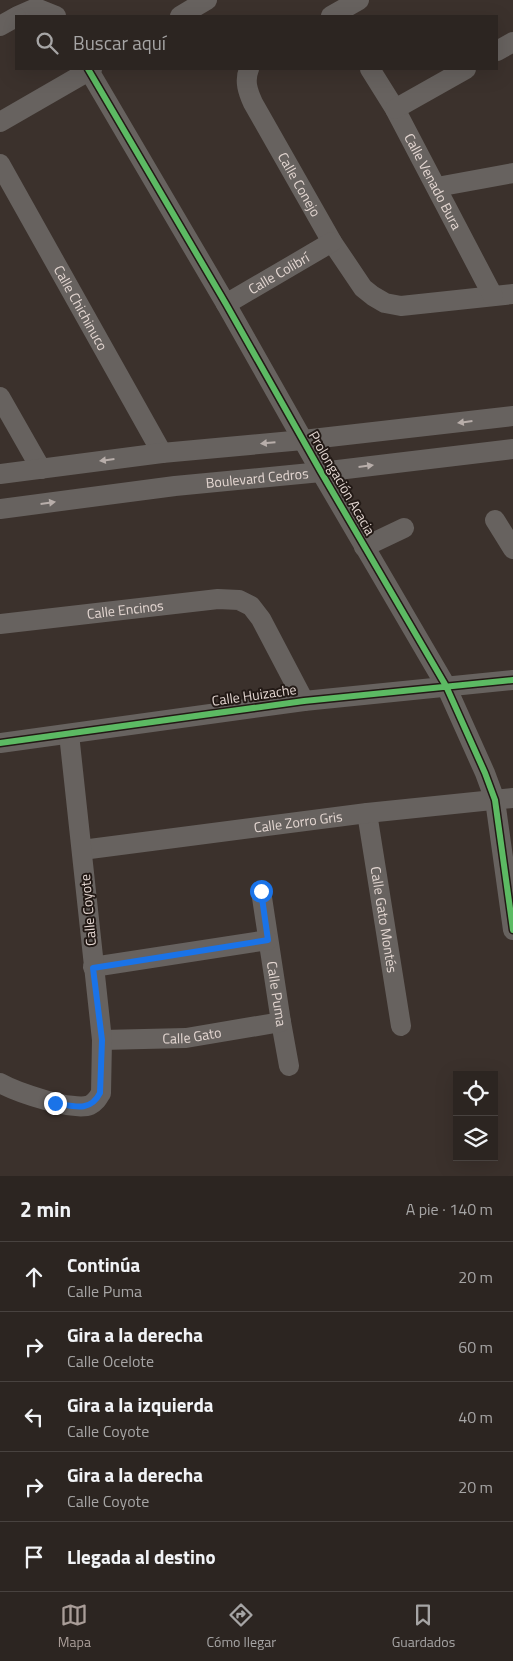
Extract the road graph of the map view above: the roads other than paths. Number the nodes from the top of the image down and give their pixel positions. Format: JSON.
{"nodes":[{"id":1,"x":208,"y":0,"type":"edge"},
{"id":2,"x":359,"y":0,"type":"edge"},
{"id":3,"x":21,"y":15,"type":"edge"},
{"id":4,"x":54,"y":15,"type":"edge"},
{"id":5,"x":182,"y":15,"type":"edge"},
{"id":6,"x":335,"y":15,"type":"edge"},
{"id":7,"x":15,"y":18,"type":"edge"},
{"id":8,"x":0,"y":26,"type":"edge"},
{"id":9,"x":513,"y":42,"type":"edge"},
{"id":10,"x":498,"y":50,"type":"edge"},
{"id":11,"x":88,"y":70,"type":"edge"},
{"id":12,"x":91,"y":70,"type":"edge"},
{"id":13,"x":248,"y":70,"type":"edge"},
{"id":14,"x":371,"y":70,"type":"edge"},
{"id":15,"x":464,"y":70,"type":"edge"},
{"id":16,"x":395,"y":109,"type":"junction"},
{"id":17,"x":0,"y":122,"type":"edge"},
{"id":18,"x":0,"y":164,"type":"edge"},
{"id":19,"x":513,"y":173,"type":"edge"},
{"id":20,"x":437,"y":187,"type":"junction"},
{"id":21,"x":332,"y":242,"type":"junction"},
{"id":22,"x":513,"y":294,"type":"edge"},
{"id":23,"x":493,"y":296,"type":"junction"},
{"id":24,"x":226,"y":304,"type":"junction"},
{"id":25,"x":0,"y":396,"type":"edge"},
{"id":26,"x":513,"y":416,"type":"edge"},
{"id":27,"x":303,"y":440,"type":"junction"},
{"id":28,"x":513,"y":449,"type":"edge"},
{"id":29,"x":162,"y":453,"type":"junction"},
{"id":30,"x":41,"y":469,"type":"junction"},
{"id":31,"x":321,"y":472,"type":"junction"},
{"id":32,"x":0,"y":474,"type":"edge"},
{"id":33,"x":0,"y":509,"type":"edge"},
{"id":34,"x":495,"y":520,"type":"dead end"},
{"id":35,"x":404,"y":528,"type":"dead end"},
{"id":36,"x":364,"y":547,"type":"junction"},
{"id":37,"x":513,"y":549,"type":"edge"},
{"id":38,"x":0,"y":624,"type":"edge"},
{"id":39,"x":513,"y":680,"type":"edge"},
{"id":40,"x":446,"y":686,"type":"junction"},
{"id":41,"x":304,"y":701,"type":"junction"},
{"id":42,"x":69,"y":734,"type":"junction"},
{"id":43,"x":0,"y":743,"type":"edge"},
{"id":44,"x":504,"y":799,"type":"edge"},
{"id":45,"x":367,"y":813,"type":"junction"},
{"id":46,"x":82,"y":850,"type":"junction"},
{"id":47,"x":261,"y":891,"type":"dead end"},
{"id":48,"x":513,"y":930,"type":"edge"},
{"id":49,"x":268,"y":940,"type":"junction"},
{"id":50,"x":93,"y":968,"type":"junction"},
{"id":51,"x":280,"y":1022,"type":"junction"},
{"id":52,"x":401,"y":1026,"type":"dead end"},
{"id":53,"x":102,"y":1040,"type":"junction"},
{"id":54,"x":289,"y":1066,"type":"dead end"},
{"id":55,"x":0,"y":1083,"type":"edge"}],
"edges":[{"from":1,"to":5,"type":"street"},
{"from":2,"to":6,"type":"street"},
{"from":3,"to":4,"type":"street"},
{"from":7,"to":8,"type":"street"},
{"from":9,"to":10,"type":"street"},
{"from":11,"to":17,"type":"street"},
{"from":12,"to":24,"type":"street","name":"Prolongación Acacia"},
{"from":13,"to":21,"type":"street","name":"Calle Conejo"},
{"from":14,"to":16,"type":"street","name":"Calle Venado Bura"},
{"from":15,"to":16,"type":"street"},
{"from":16,"to":20,"type":"street","name":"Calle Venado Bura"},
{"from":18,"to":29,"type":"street","name":"Calle Chichinuco"},
{"from":19,"to":20,"type":"street"},
{"from":20,"to":23,"type":"street","name":"Calle Venado Bura"},
{"from":21,"to":23,"type":"street","name":"Calle Conejo"},
{"from":21,"to":24,"type":"street","name":"Calle Colibrí"},
{"from":22,"to":23,"type":"street","name":"Calle Conejo"},
{"from":24,"to":27,"type":"street","name":"Prolongación Acacia"},
{"from":25,"to":30,"type":"street"},
{"from":26,"to":27,"type":"street","one_way":true},
{"from":27,"to":29,"type":"street","one_way":true},
{"from":27,"to":31,"type":"street","name":"Prolongación Acacia"},
{"from":31,"to":28,"type":"street","name":"Boulevard Cedros","one_way":true},
{"from":29,"to":30,"type":"street","one_way":true},
{"from":30,"to":32,"type":"street"},
{"from":33,"to":31,"type":"street","name":"Boulevard Cedros","one_way":true},
{"from":31,"to":36,"type":"street","name":"Prolongación Acacia"},
{"from":34,"to":37,"type":"street"},
{"from":35,"to":36,"type":"street"},
{"from":36,"to":40,"type":"street","name":"Prolongación Acacia"},
{"from":38,"to":41,"type":"street","name":"Calle Encinos"},
{"from":39,"to":40,"type":"street","name":"Calle Huizache"},
{"from":40,"to":41,"type":"street","name":"Calle Huizache"},
{"from":40,"to":44,"type":"street","name":"Prolongación Acacia"},
{"from":41,"to":42,"type":"street","name":"Calle Huizache"},
{"from":42,"to":43,"type":"street","name":"Calle Huizache"},
{"from":42,"to":46,"type":"street","name":"Calle Coyote"},
{"from":44,"to":45,"type":"street","name":"Calle Zorro Gris"},
{"from":44,"to":48,"type":"street","name":"Prolongación Acacia"},
{"from":45,"to":46,"type":"street","name":"Calle Zorro Gris"},
{"from":45,"to":52,"type":"street","name":"Calle Gato Montés"},
{"from":46,"to":50,"type":"street","name":"Calle Coyote"},
{"from":47,"to":49,"type":"street","name":"Calle Puma"},
{"from":49,"to":50,"type":"street"},
{"from":49,"to":51,"type":"street","name":"Calle Puma"},
{"from":50,"to":53,"type":"street","name":"Calle Coyote"},
{"from":51,"to":53,"type":"street","name":"Calle Gato"},
{"from":51,"to":54,"type":"street","name":"Calle Puma"},
{"from":53,"to":55,"type":"street","name":"Calle Coyote"}]}
